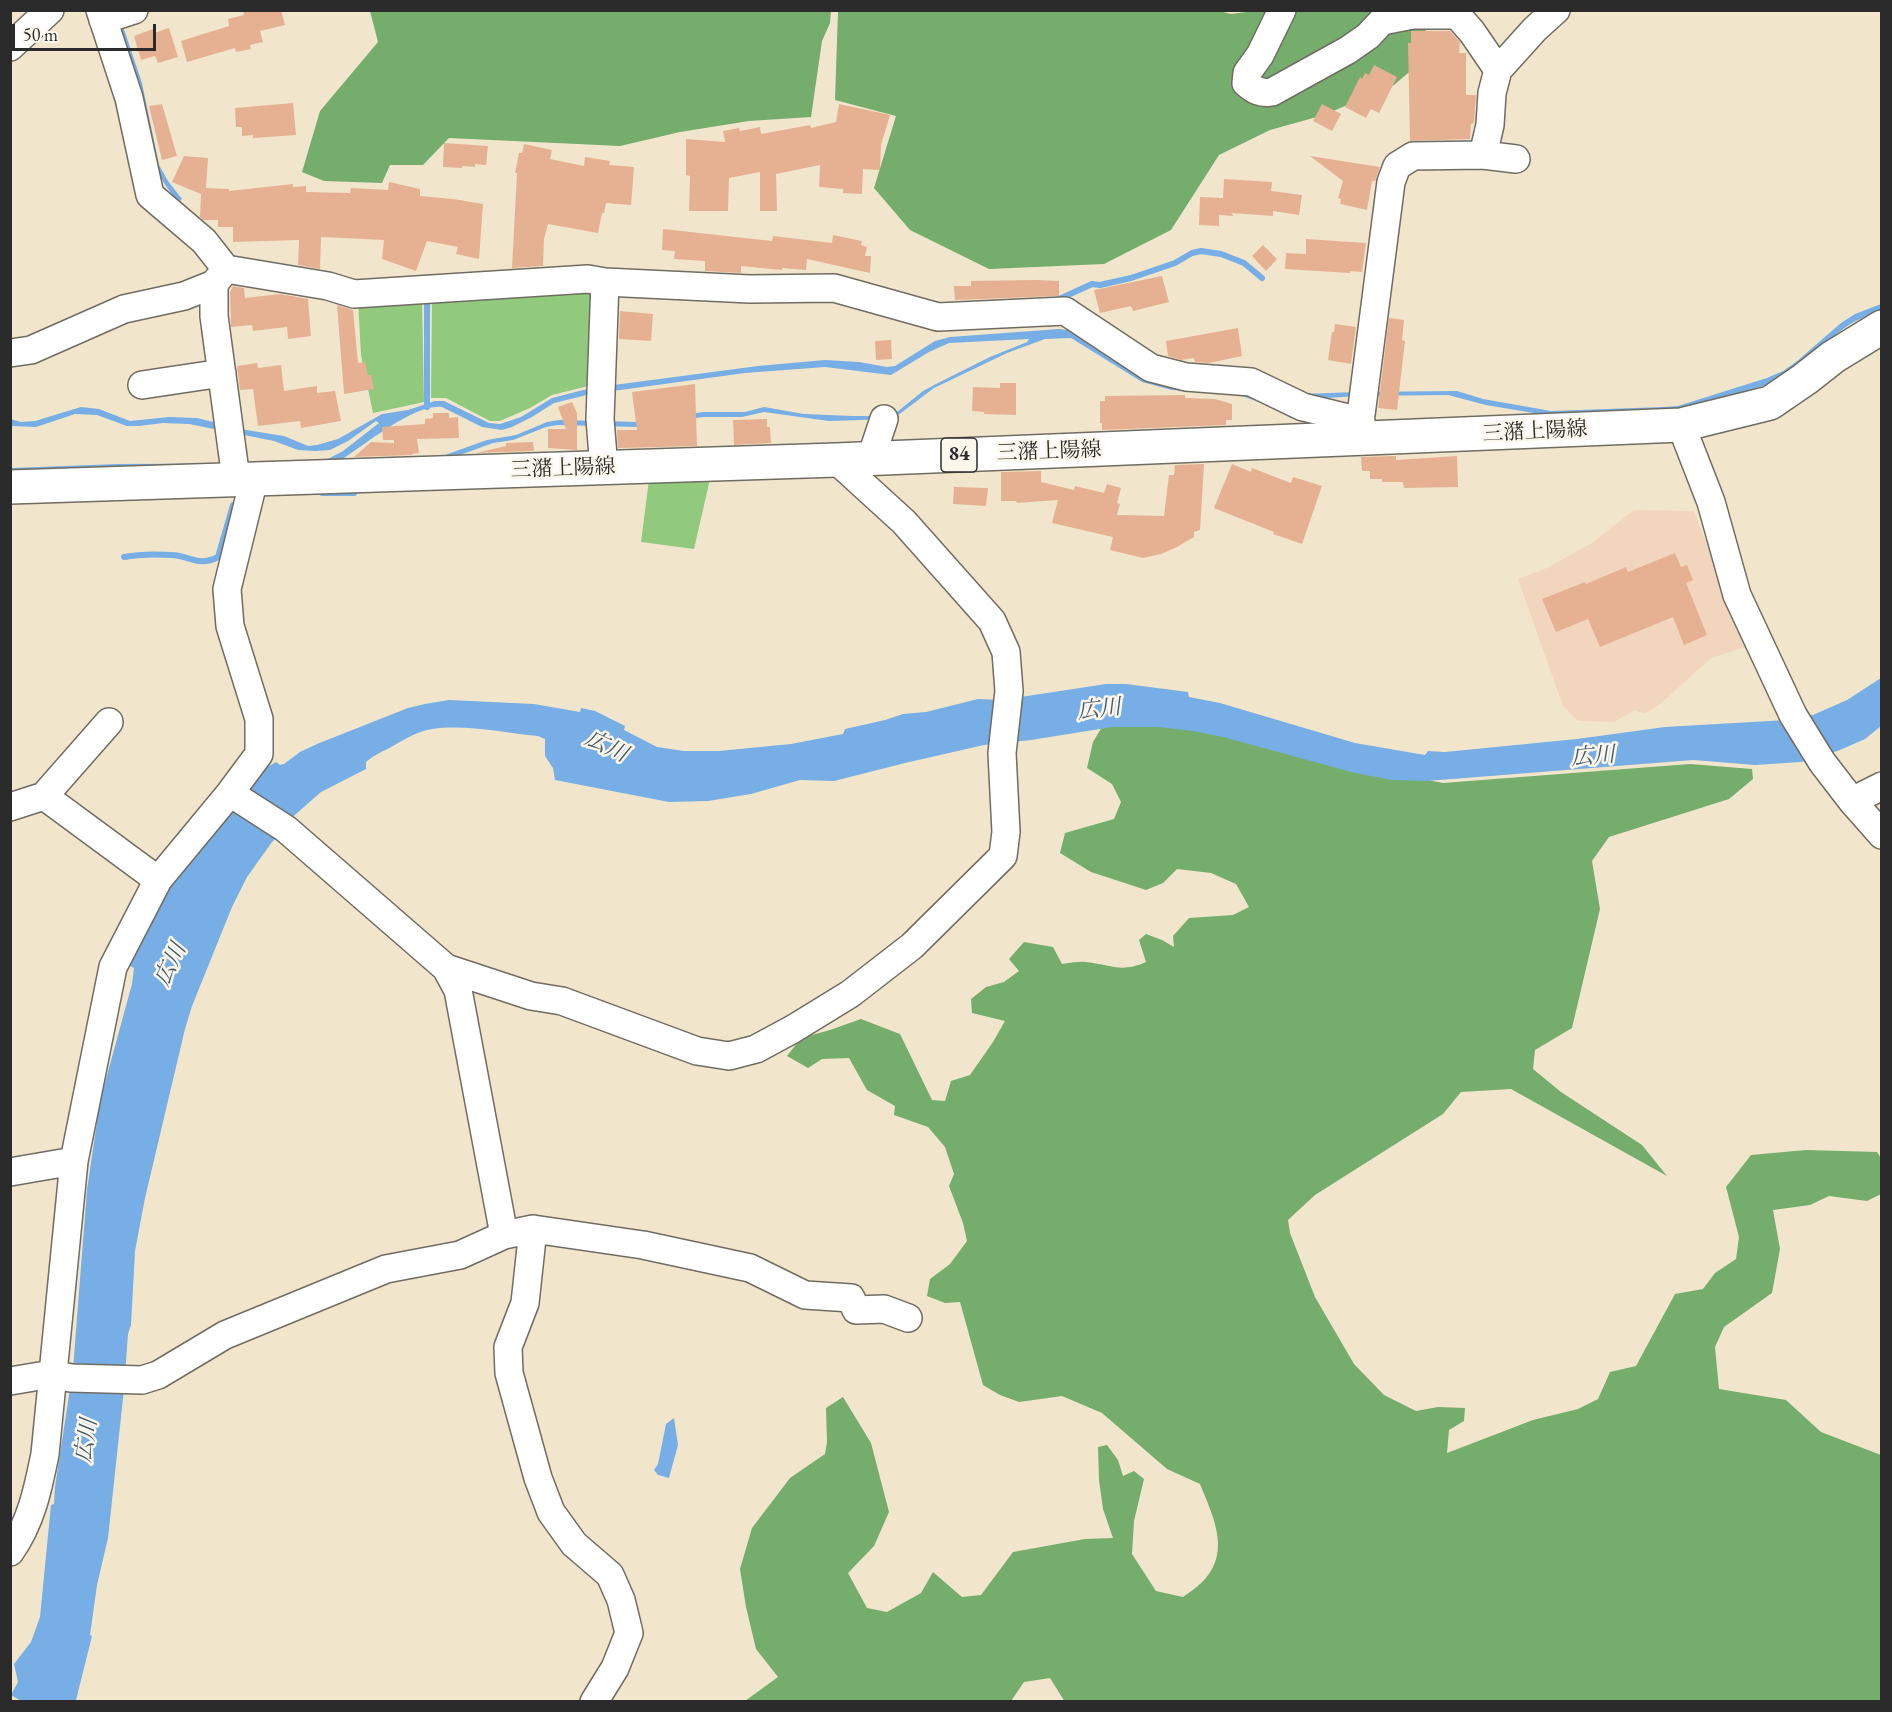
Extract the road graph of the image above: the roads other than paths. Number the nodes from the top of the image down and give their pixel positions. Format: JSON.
{"nodes":[{"id":1,"x":50,"y":10,"type":"edge"},
{"id":2,"x":1282,"y":10,"type":"edge"},
{"id":3,"x":1556,"y":10,"type":"edge"},
{"id":4,"x":114,"y":15,"type":"edge"},
{"id":5,"x":10,"y":46,"type":"edge"},
{"id":6,"x":1498,"y":70,"type":"junction"},
{"id":7,"x":1483,"y":155,"type":"junction"},
{"id":8,"x":1516,"y":159,"type":"dead end"},
{"id":9,"x":220,"y":277,"type":"junction"},
{"id":10,"x":605,"y":282,"type":"junction"},
{"id":11,"x":1881,"y":327,"type":"edge"},
{"id":12,"x":10,"y":353,"type":"edge"},
{"id":13,"x":222,"y":373,"type":"junction"},
{"id":14,"x":142,"y":387,"type":"dead end"},
{"id":15,"x":1361,"y":416,"type":"junction"},
{"id":16,"x":884,"y":419,"type":"dead end"},
{"id":17,"x":1681,"y":425,"type":"junction"},
{"id":18,"x":871,"y":459,"type":"junction"},
{"id":19,"x":836,"y":460,"type":"junction"},
{"id":20,"x":604,"y":468,"type":"junction"},
{"id":21,"x":241,"y":475,"type":"junction"},
{"id":22,"x":10,"y":487,"type":"edge"},
{"id":23,"x":109,"y":722,"type":"dead end"},
{"id":24,"x":1881,"y":786,"type":"edge"},
{"id":25,"x":233,"y":795,"type":"junction"},
{"id":26,"x":44,"y":796,"type":"junction"},
{"id":27,"x":1852,"y":801,"type":"junction"},
{"id":28,"x":10,"y":807,"type":"edge"},
{"id":29,"x":1881,"y":835,"type":"edge"},
{"id":30,"x":158,"y":880,"type":"junction"},
{"id":31,"x":446,"y":968,"type":"junction"},
{"id":32,"x":74,"y":1161,"type":"junction"},
{"id":33,"x":10,"y":1172,"type":"edge"},
{"id":34,"x":533,"y":1229,"type":"junction"},
{"id":35,"x":504,"y":1235,"type":"junction"},
{"id":36,"x":908,"y":1318,"type":"dead end"},
{"id":37,"x":62,"y":1376,"type":"junction"},
{"id":38,"x":10,"y":1381,"type":"edge"},
{"id":39,"x":10,"y":1552,"type":"edge"},
{"id":40,"x":594,"y":1701,"type":"edge"}],
"edges":[{"from":1,"to":5,"type":"street"},
{"from":2,"to":6,"type":"street"},
{"from":3,"to":6,"type":"street"},
{"from":4,"to":9,"type":"street"},
{"from":6,"to":7,"type":"street"},
{"from":7,"to":8,"type":"street"},
{"from":7,"to":15,"type":"street"},
{"from":9,"to":10,"type":"street"},
{"from":9,"to":12,"type":"street"},
{"from":9,"to":13,"type":"street"},
{"from":10,"to":15,"type":"street"},
{"from":10,"to":20,"type":"street"},
{"from":11,"to":17,"type":"main road","name":"三潴上陽線","number":"84"},
{"from":13,"to":14,"type":"street"},
{"from":13,"to":21,"type":"street"},
{"from":15,"to":17,"type":"main road","name":"三潴上陽線","number":"84"},
{"from":15,"to":18,"type":"main road","name":"三潴上陽線","number":"84"},
{"from":16,"to":18,"type":"street"},
{"from":17,"to":27,"type":"street"},
{"from":18,"to":19,"type":"main road","name":"三潴上陽線","number":"84"},
{"from":19,"to":20,"type":"main road","name":"三潴上陽線","number":"84"},
{"from":19,"to":31,"type":"street"},
{"from":20,"to":21,"type":"main road","name":"三潴上陽線","number":"84"},
{"from":21,"to":22,"type":"main road","name":"三潴上陽線","number":"84"},
{"from":21,"to":25,"type":"street"},
{"from":23,"to":26,"type":"street"},
{"from":24,"to":27,"type":"street"},
{"from":25,"to":30,"type":"street"},
{"from":25,"to":31,"type":"street"},
{"from":26,"to":28,"type":"street"},
{"from":26,"to":30,"type":"street"},
{"from":27,"to":29,"type":"street"},
{"from":30,"to":32,"type":"street"},
{"from":31,"to":35,"type":"street"},
{"from":32,"to":33,"type":"street"},
{"from":32,"to":37,"type":"street"},
{"from":34,"to":35,"type":"street"},
{"from":34,"to":36,"type":"street"},
{"from":34,"to":40,"type":"street"},
{"from":35,"to":37,"type":"street"},
{"from":37,"to":38,"type":"street"},
{"from":37,"to":39,"type":"street"}]}
